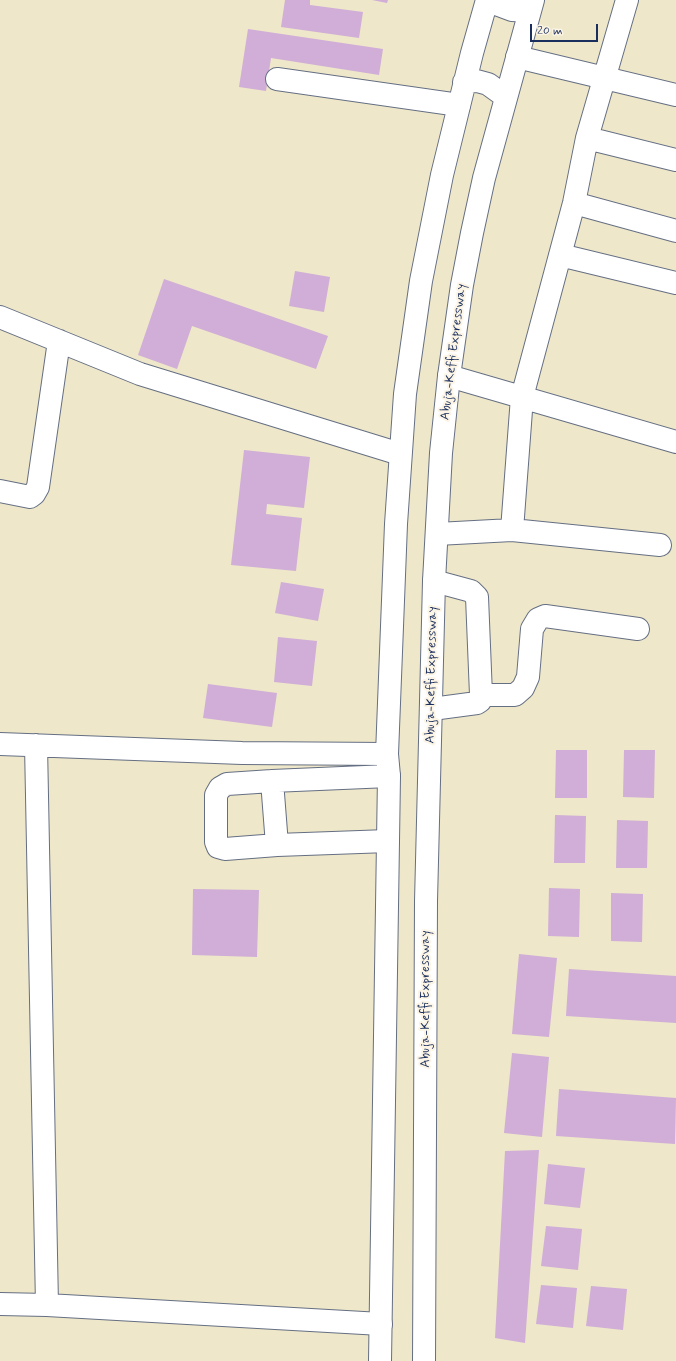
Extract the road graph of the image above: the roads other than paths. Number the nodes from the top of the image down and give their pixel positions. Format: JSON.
{"nodes":[{"id":1,"x":487,"y":0,"type":"edge"},
{"id":2,"x":492,"y":0,"type":"edge"},
{"id":3,"x":627,"y":0,"type":"edge"},
{"id":4,"x":531,"y":6,"type":"edge"},
{"id":5,"x":517,"y":57,"type":"junction"},
{"id":6,"x":604,"y":78,"type":"junction"},
{"id":7,"x":277,"y":79,"type":"dead end"},
{"id":8,"x":464,"y":82,"type":"junction"},
{"id":9,"x":676,"y":96,"type":"edge"},
{"id":10,"x":506,"y":97,"type":"junction"},
{"id":11,"x":459,"y":105,"type":"junction"},
{"id":12,"x":587,"y":138,"type":"junction"},
{"id":13,"x":676,"y":160,"type":"edge"},
{"id":14,"x":574,"y":203,"type":"junction"},
{"id":15,"x":676,"y":231,"type":"edge"},
{"id":16,"x":560,"y":255,"type":"junction"},
{"id":17,"x":676,"y":283,"type":"edge"},
{"id":18,"x":0,"y":317,"type":"edge"},
{"id":19,"x":59,"y":341,"type":"junction"},
{"id":20,"x":449,"y":376,"type":"junction"},
{"id":21,"x":522,"y":397,"type":"junction"},
{"id":22,"x":676,"y":442,"type":"edge"},
{"id":23,"x":400,"y":454,"type":"junction"},
{"id":24,"x":0,"y":491,"type":"edge"},
{"id":25,"x":512,"y":530,"type":"junction"},
{"id":26,"x":437,"y":534,"type":"junction"},
{"id":27,"x":660,"y":545,"type":"dead end"},
{"id":28,"x":434,"y":581,"type":"junction"},
{"id":29,"x":638,"y":629,"type":"dead end"},
{"id":30,"x":481,"y":696,"type":"junction"},
{"id":31,"x":432,"y":709,"type":"junction"},
{"id":32,"x":0,"y":744,"type":"edge"},
{"id":33,"x":36,"y":745,"type":"junction"},
{"id":34,"x":387,"y":754,"type":"junction"},
{"id":35,"x":389,"y":776,"type":"junction"},
{"id":36,"x":272,"y":781,"type":"junction"},
{"id":37,"x":388,"y":841,"type":"junction"},
{"id":38,"x":278,"y":845,"type":"junction"},
{"id":39,"x":0,"y":1304,"type":"edge"},
{"id":40,"x":47,"y":1305,"type":"junction"},
{"id":41,"x":381,"y":1324,"type":"junction"},
{"id":42,"x":380,"y":1361,"type":"edge"},
{"id":43,"x":424,"y":1361,"type":"edge"}],
"edges":[{"from":1,"to":8,"type":"main road"},
{"from":2,"to":4,"type":"main road"},
{"from":3,"to":6,"type":"main road"},
{"from":4,"to":5,"type":"main road","name":"Abuja-Keffi Expressway"},
{"from":5,"to":6,"type":"main road"},
{"from":5,"to":10,"type":"main road","name":"Abuja-Keffi Expressway"},
{"from":6,"to":9,"type":"main road"},
{"from":6,"to":12,"type":"main road"},
{"from":7,"to":11,"type":"main road"},
{"from":8,"to":10,"type":"main road"},
{"from":8,"to":11,"type":"main road"},
{"from":10,"to":20,"type":"main road","name":"Abuja-Keffi Expressway"},
{"from":11,"to":23,"type":"main road"},
{"from":12,"to":13,"type":"main road"},
{"from":12,"to":14,"type":"main road"},
{"from":14,"to":15,"type":"main road"},
{"from":14,"to":16,"type":"main road"},
{"from":16,"to":17,"type":"main road"},
{"from":16,"to":21,"type":"main road"},
{"from":18,"to":19,"type":"main road"},
{"from":19,"to":23,"type":"main road"},
{"from":19,"to":24,"type":"main road"},
{"from":20,"to":21,"type":"main road"},
{"from":20,"to":26,"type":"main road","name":"Abuja-Keffi Expressway"},
{"from":21,"to":22,"type":"main road"},
{"from":21,"to":25,"type":"main road"},
{"from":23,"to":34,"type":"main road"},
{"from":25,"to":26,"type":"main road"},
{"from":25,"to":27,"type":"main road"},
{"from":26,"to":28,"type":"main road","name":"Abuja-Keffi Expressway"},
{"from":28,"to":30,"type":"main road"},
{"from":28,"to":31,"type":"main road","name":"Abuja-Keffi Expressway"},
{"from":29,"to":30,"type":"main road"},
{"from":30,"to":31,"type":"main road"},
{"from":31,"to":43,"type":"main road","name":"Abuja-Keffi Expressway"},
{"from":32,"to":33,"type":"main road"},
{"from":33,"to":34,"type":"main road"},
{"from":33,"to":40,"type":"main road"},
{"from":34,"to":35,"type":"main road"},
{"from":35,"to":36,"type":"main road"},
{"from":35,"to":37,"type":"main road"},
{"from":36,"to":38,"type":"main road"},
{"from":36,"to":38,"type":"main road"},
{"from":37,"to":38,"type":"main road"},
{"from":37,"to":41,"type":"main road"},
{"from":39,"to":40,"type":"main road"},
{"from":40,"to":41,"type":"main road"},
{"from":41,"to":42,"type":"main road"}]}
